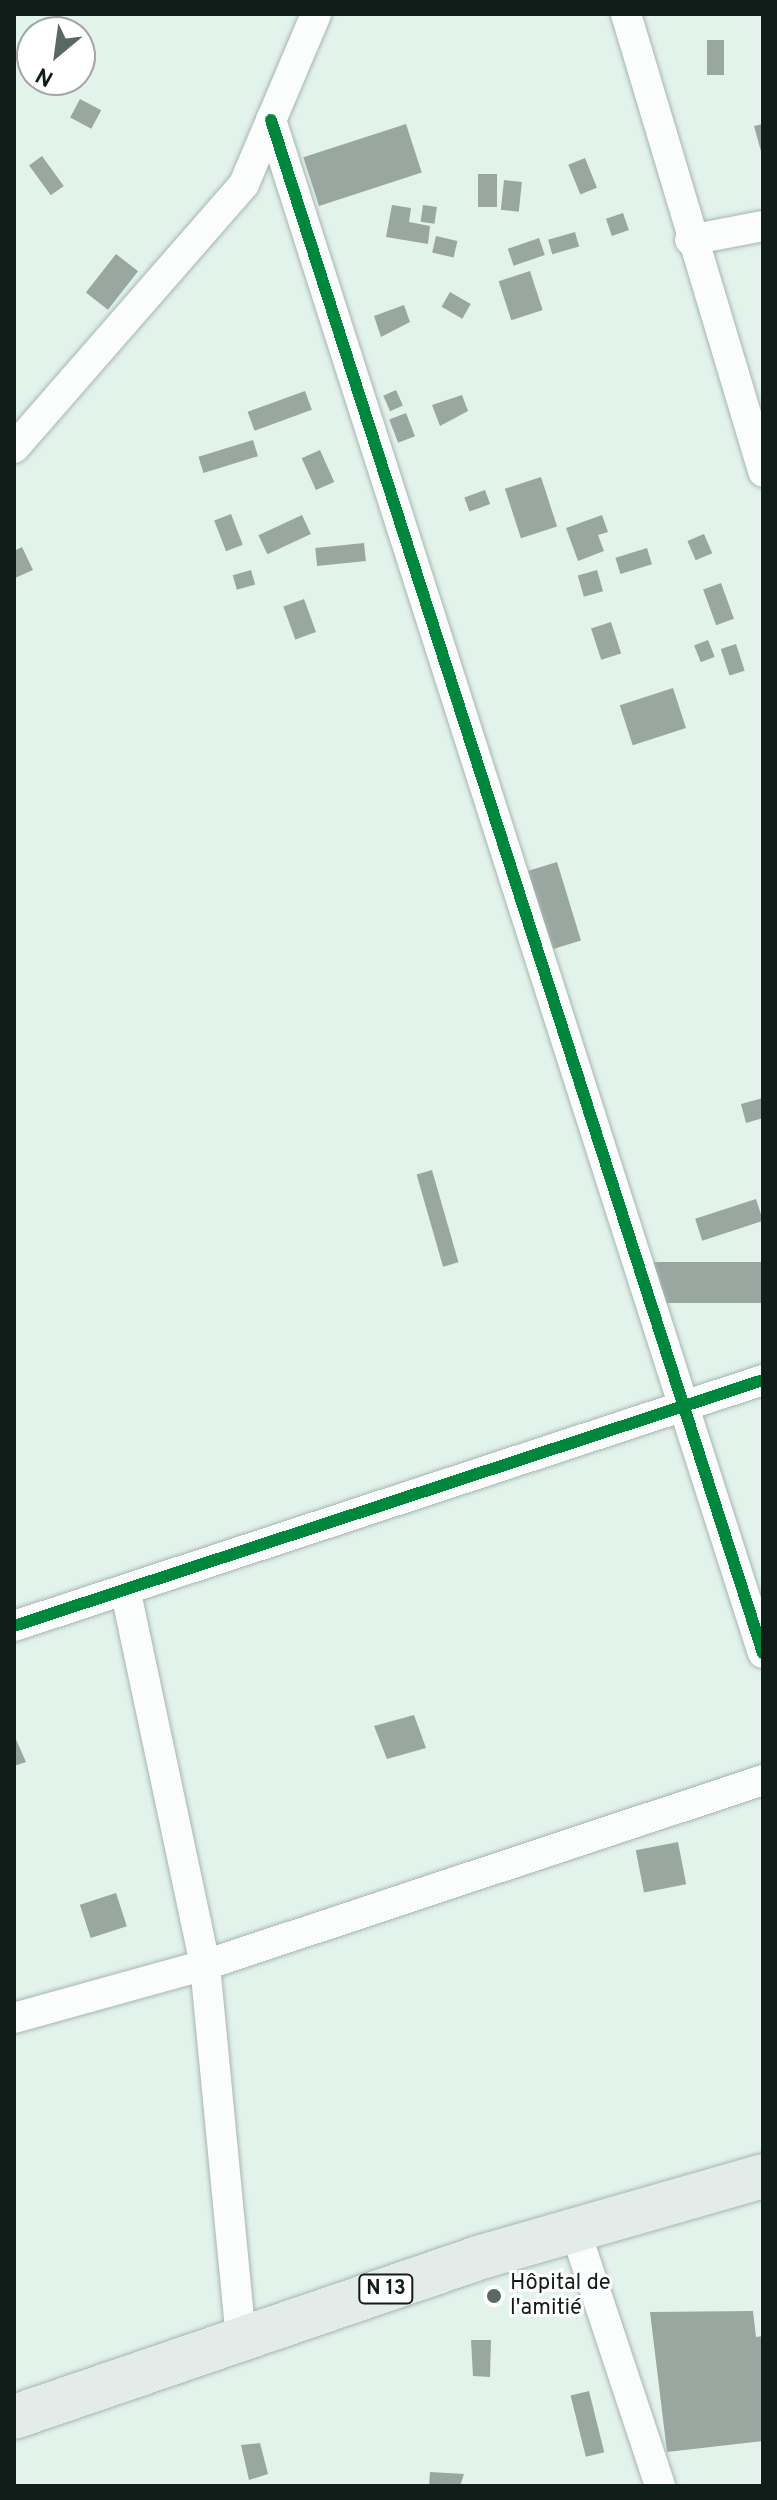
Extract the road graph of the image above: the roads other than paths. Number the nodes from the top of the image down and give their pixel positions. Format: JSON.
{"nodes":[{"id":1,"x":316,"y":14,"type":"edge"},
{"id":2,"x":626,"y":14,"type":"edge"},
{"id":3,"x":271,"y":120,"type":"junction"},
{"id":4,"x":763,"y":226,"type":"edge"},
{"id":5,"x":690,"y":240,"type":"junction"},
{"id":6,"x":14,"y":448,"type":"edge"},
{"id":7,"x":763,"y":472,"type":"edge"},
{"id":8,"x":763,"y":1380,"type":"edge"},
{"id":9,"x":684,"y":1406,"type":"junction"},
{"id":10,"x":126,"y":1593,"type":"junction"},
{"id":11,"x":14,"y":1626,"type":"edge"},
{"id":12,"x":763,"y":1653,"type":"edge"},
{"id":13,"x":763,"y":1780,"type":"edge"},
{"id":14,"x":205,"y":1965,"type":"junction"},
{"id":15,"x":14,"y":2018,"type":"edge"},
{"id":16,"x":763,"y":2176,"type":"edge"},
{"id":17,"x":575,"y":2230,"type":"junction"},
{"id":18,"x":241,"y":2338,"type":"junction"},
{"id":19,"x":14,"y":2417,"type":"edge"},
{"id":20,"x":660,"y":2486,"type":"edge"}],
"edges":[{"from":1,"to":3,"type":"street"},
{"from":2,"to":5,"type":"street"},
{"from":3,"to":6,"type":"street"},
{"from":3,"to":9,"type":"street"},
{"from":4,"to":5,"type":"street"},
{"from":5,"to":7,"type":"street"},
{"from":8,"to":9,"type":"street"},
{"from":9,"to":10,"type":"street"},
{"from":9,"to":12,"type":"street"},
{"from":10,"to":11,"type":"street"},
{"from":10,"to":14,"type":"street"},
{"from":13,"to":14,"type":"street"},
{"from":14,"to":15,"type":"street"},
{"from":14,"to":18,"type":"street"},
{"from":16,"to":17,"type":"main road","number":"N 13"},
{"from":17,"to":18,"type":"main road","number":"N 13"},
{"from":17,"to":20,"type":"street"},
{"from":18,"to":19,"type":"main road","number":"N 13"}]}
